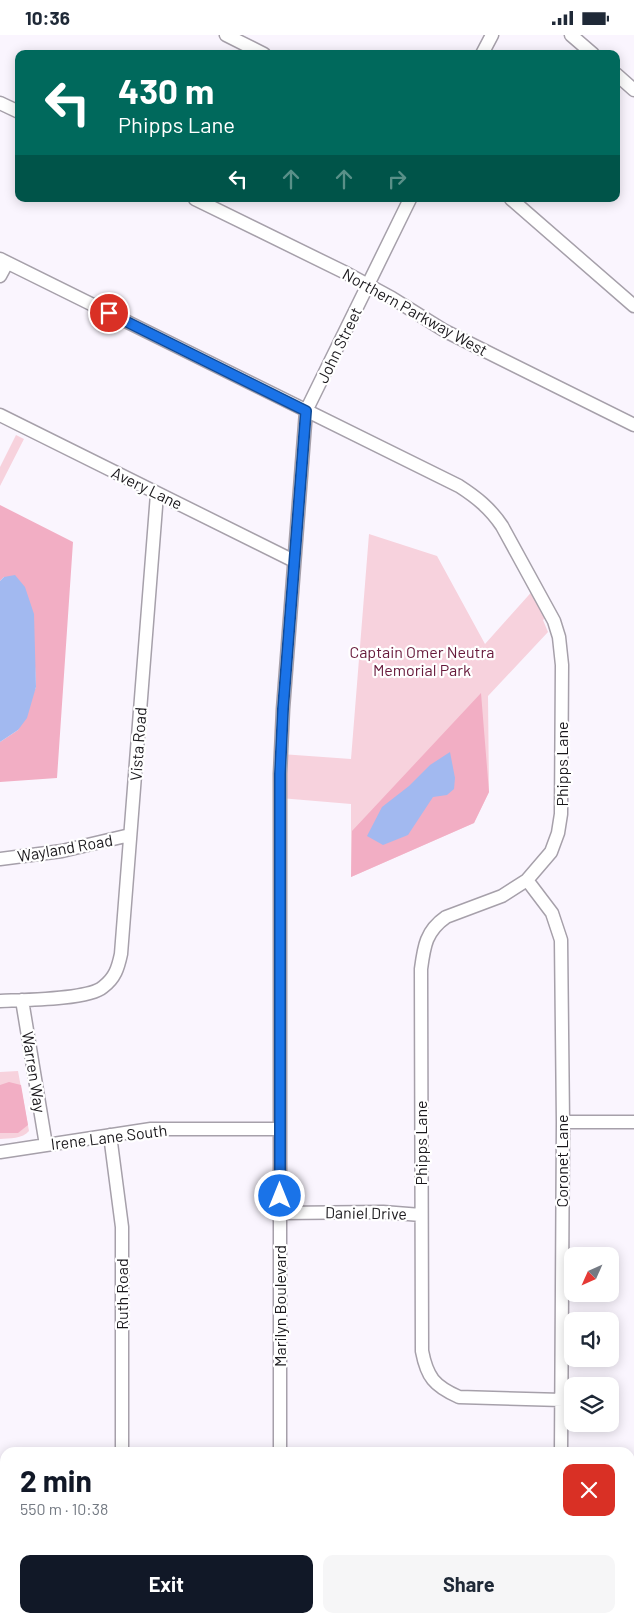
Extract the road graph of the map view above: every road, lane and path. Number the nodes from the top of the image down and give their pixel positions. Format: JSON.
{"nodes":[{"id":1,"x":226,"y":35,"type":"edge"},
{"id":2,"x":492,"y":35,"type":"edge"},
{"id":3,"x":571,"y":35,"type":"edge"},
{"id":4,"x":256,"y":50,"type":"edge"},
{"id":5,"x":484,"y":50,"type":"edge"},
{"id":6,"x":588,"y":50,"type":"edge"},
{"id":7,"x":620,"y":78,"type":"edge"},
{"id":8,"x":634,"y":90,"type":"edge"},
{"id":9,"x":0,"y":103,"type":"edge"},
{"id":10,"x":15,"y":110,"type":"edge"},
{"id":11,"x":201,"y":202,"type":"edge"},
{"id":12,"x":409,"y":202,"type":"edge"},
{"id":13,"x":514,"y":202,"type":"edge"},
{"id":14,"x":4,"y":261,"type":"edge"},
{"id":15,"x":0,"y":276,"type":"edge"},
{"id":16,"x":368,"y":286,"type":"junction"},
{"id":17,"x":634,"y":306,"type":"edge"},
{"id":18,"x":306,"y":411,"type":"junction"},
{"id":19,"x":0,"y":415,"type":"edge"},
{"id":20,"x":634,"y":425,"type":"edge"},
{"id":21,"x":157,"y":494,"type":"junction"},
{"id":22,"x":294,"y":561,"type":"junction"},
{"id":23,"x":130,"y":835,"type":"junction"},
{"id":24,"x":0,"y":859,"type":"edge"},
{"id":25,"x":527,"y":880,"type":"junction"},
{"id":26,"x":22,"y":1000,"type":"junction"},
{"id":27,"x":0,"y":1001,"type":"edge"},
{"id":28,"x":563,"y":1122,"type":"junction"},
{"id":29,"x":634,"y":1122,"type":"edge"},
{"id":30,"x":280,"y":1129,"type":"junction"},
{"id":31,"x":110,"y":1135,"type":"junction"},
{"id":32,"x":46,"y":1145,"type":"junction"},
{"id":33,"x":0,"y":1153,"type":"edge"},
{"id":34,"x":280,"y":1213,"type":"junction"},
{"id":35,"x":421,"y":1215,"type":"junction"},
{"id":36,"x":562,"y":1401,"type":"junction"},
{"id":37,"x":122,"y":1447,"type":"edge"},
{"id":38,"x":280,"y":1447,"type":"edge"},
{"id":39,"x":561,"y":1447,"type":"edge"}],
"edges":[{"from":1,"to":4,"type":"street"},
{"from":2,"to":5,"type":"street"},
{"from":3,"to":6,"type":"street"},
{"from":7,"to":8,"type":"street"},
{"from":9,"to":10,"type":"street"},
{"from":11,"to":16,"type":"street","name":"Northern Parkway West"},
{"from":12,"to":16,"type":"street","name":"John Street"},
{"from":13,"to":17,"type":"street"},
{"from":14,"to":15,"type":"street"},
{"from":14,"to":18,"type":"street","name":"Phipps Lane"},
{"from":16,"to":18,"type":"street","name":"John Street"},
{"from":16,"to":20,"type":"street","name":"Northern Parkway West"},
{"from":18,"to":22,"type":"street","name":"Marilyn Boulevard"},
{"from":18,"to":25,"type":"street","name":"Phipps Lane"},
{"from":19,"to":21,"type":"street","name":"Avery Lane"},
{"from":21,"to":22,"type":"street","name":"Avery Lane"},
{"from":21,"to":23,"type":"street","name":"Vista Road"},
{"from":22,"to":30,"type":"street","name":"Marilyn Boulevard"},
{"from":23,"to":24,"type":"street","name":"Wayland Road"},
{"from":23,"to":26,"type":"street","name":"Vista Road"},
{"from":25,"to":28,"type":"street","name":"Coronet Lane"},
{"from":25,"to":35,"type":"street","name":"Phipps Lane"},
{"from":26,"to":27,"type":"street"},
{"from":26,"to":32,"type":"street","name":"Warren Way"},
{"from":28,"to":29,"type":"street"},
{"from":28,"to":36,"type":"street","name":"Coronet Lane"},
{"from":30,"to":31,"type":"street","name":"Irene Lane South"},
{"from":30,"to":34,"type":"street","name":"Marilyn Boulevard"},
{"from":31,"to":32,"type":"street","name":"Irene Lane South"},
{"from":31,"to":37,"type":"street","name":"Ruth Road"},
{"from":32,"to":33,"type":"street","name":"Irene Lane South"},
{"from":34,"to":35,"type":"street","name":"Daniel Drive"},
{"from":34,"to":38,"type":"street","name":"Marilyn Boulevard"},
{"from":35,"to":36,"type":"street","name":"Phipps Lane"},
{"from":36,"to":39,"type":"street","name":"Coronet Lane"}]}
